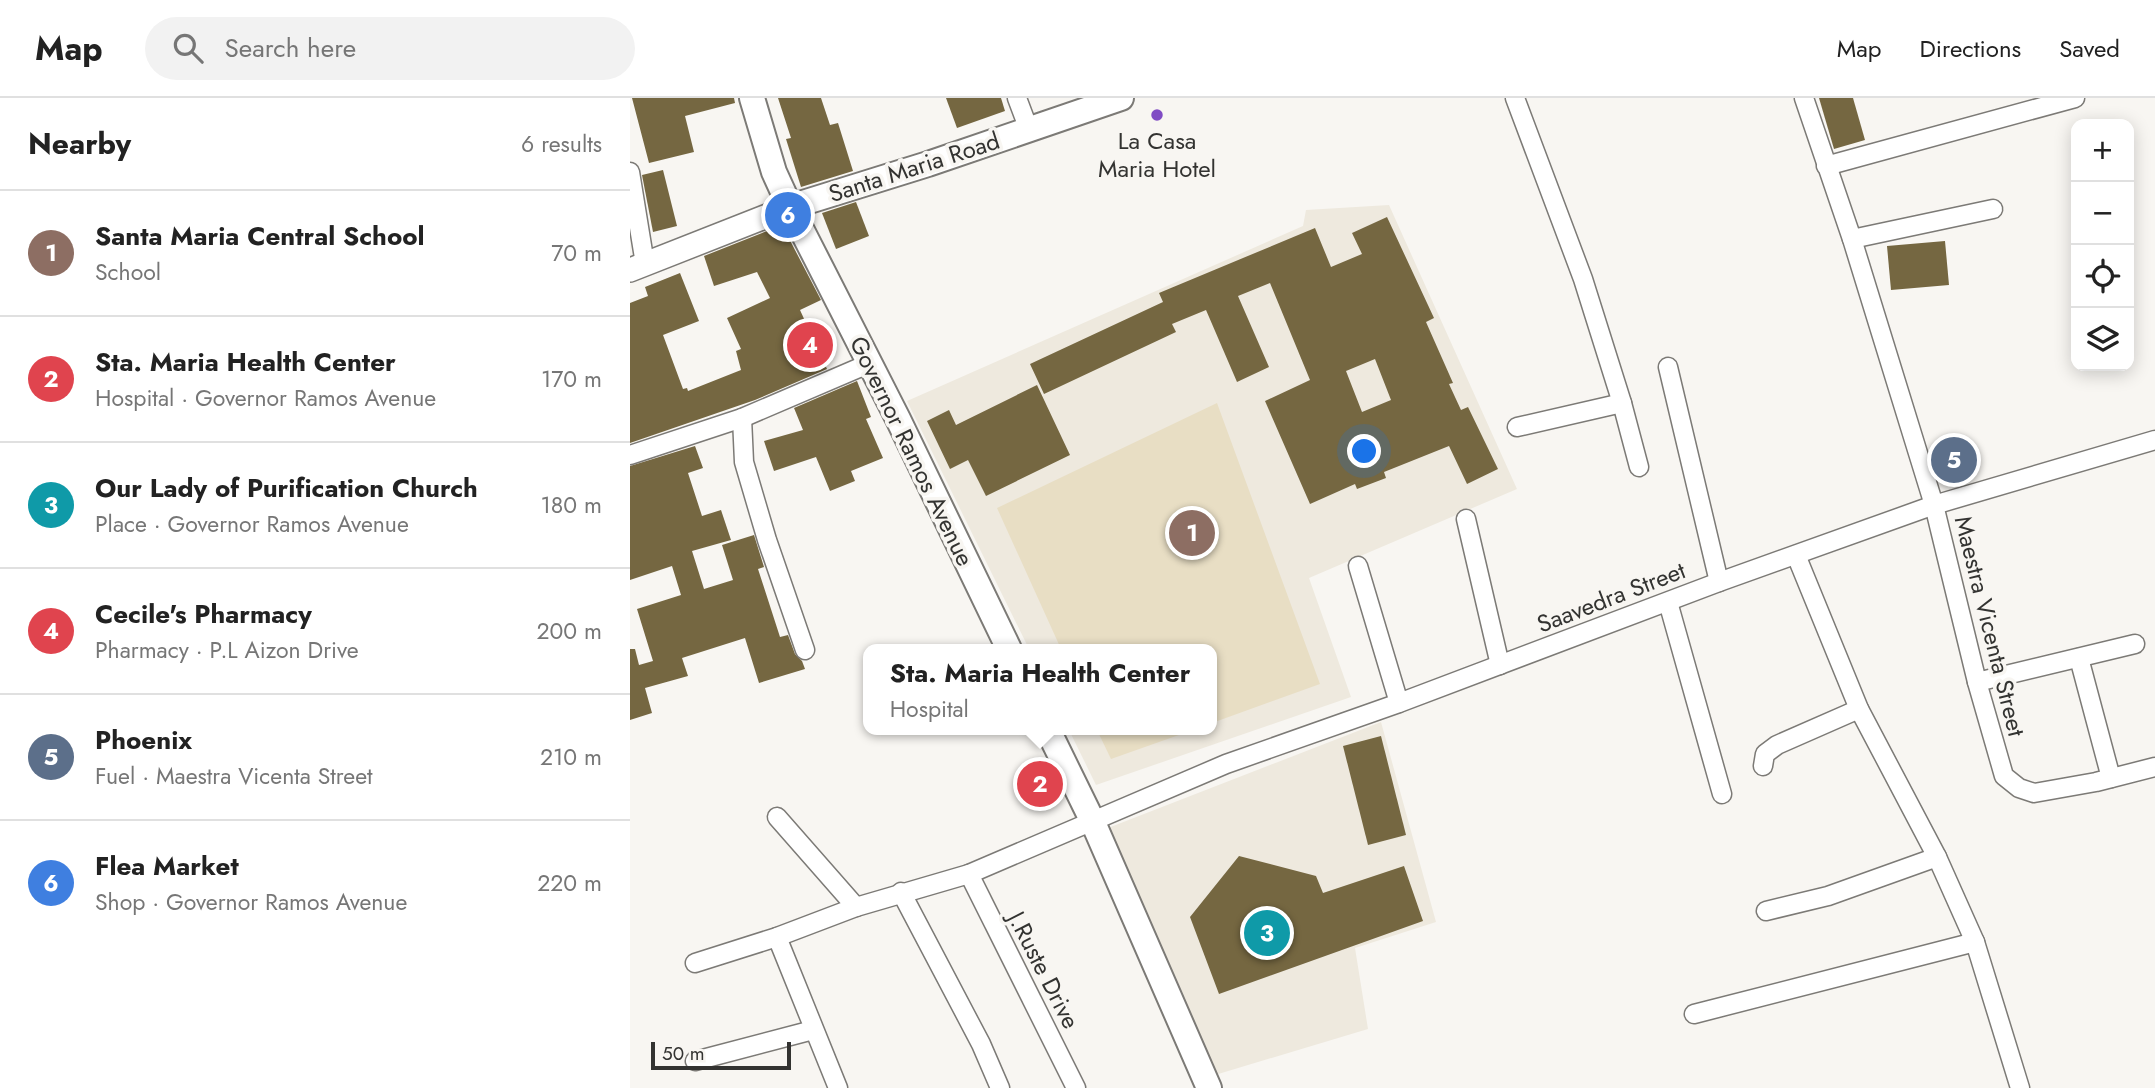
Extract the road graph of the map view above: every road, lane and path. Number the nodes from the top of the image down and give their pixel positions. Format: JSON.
{"nodes":[{"id":1,"x":752,"y":98,"type":"edge"},
{"id":2,"x":1017,"y":98,"type":"edge"},
{"id":3,"x":1121,"y":98,"type":"edge"},
{"id":4,"x":1515,"y":98,"type":"edge"},
{"id":5,"x":1804,"y":98,"type":"edge"},
{"id":6,"x":2075,"y":98,"type":"edge"},
{"id":7,"x":1029,"y":130,"type":"junction"},
{"id":8,"x":1826,"y":166,"type":"junction"},
{"id":9,"x":630,"y":172,"type":"edge"},
{"id":10,"x":790,"y":207,"type":"junction"},
{"id":11,"x":1993,"y":209,"type":"dead end"},
{"id":12,"x":1852,"y":239,"type":"junction"},
{"id":13,"x":637,"y":267,"type":"edge"},
{"id":14,"x":868,"y":364,"type":"junction"},
{"id":15,"x":1668,"y":367,"type":"dead end"},
{"id":16,"x":1622,"y":403,"type":"junction"},
{"id":17,"x":742,"y":418,"type":"junction"},
{"id":18,"x":1517,"y":427,"type":"dead end"},
{"id":19,"x":2155,"y":440,"type":"edge"},
{"id":20,"x":630,"y":455,"type":"edge"},
{"id":21,"x":1639,"y":467,"type":"dead end"},
{"id":22,"x":1934,"y":505,"type":"junction"},
{"id":23,"x":1466,"y":519,"type":"dead end"},
{"id":24,"x":1796,"y":555,"type":"junction"},
{"id":25,"x":1358,"y":566,"type":"dead end"},
{"id":26,"x":1719,"y":582,"type":"junction"},
{"id":27,"x":1668,"y":602,"type":"junction"},
{"id":28,"x":1007,"y":644,"type":"edge"},
{"id":29,"x":2135,"y":644,"type":"dead end"},
{"id":30,"x":805,"y":650,"type":"dead end"},
{"id":31,"x":2079,"y":658,"type":"junction"},
{"id":32,"x":1500,"y":665,"type":"junction"},
{"id":33,"x":1977,"y":682,"type":"junction"},
{"id":34,"x":1399,"y":703,"type":"junction"},
{"id":35,"x":1859,"y":709,"type":"junction"},
{"id":36,"x":1050,"y":735,"type":"edge"},
{"id":37,"x":1763,"y":766,"type":"dead end"},
{"id":38,"x":2155,"y":767,"type":"edge"},
{"id":39,"x":2111,"y":778,"type":"junction"},
{"id":40,"x":1721,"y":794,"type":"dead end"},
{"id":41,"x":777,"y":817,"type":"dead end"},
{"id":42,"x":1092,"y":820,"type":"junction"},
{"id":43,"x":1937,"y":857,"type":"junction"},
{"id":44,"x":968,"y":874,"type":"junction"},
{"id":45,"x":901,"y":892,"type":"junction"},
{"id":46,"x":856,"y":907,"type":"junction"},
{"id":47,"x":1766,"y":911,"type":"dead end"},
{"id":48,"x":776,"y":937,"type":"junction"},
{"id":49,"x":1975,"y":942,"type":"junction"},
{"id":50,"x":695,"y":963,"type":"dead end"},
{"id":51,"x":1695,"y":1014,"type":"dead end"},
{"id":52,"x":813,"y":1030,"type":"junction"},
{"id":53,"x":695,"y":1061,"type":"dead end"},
{"id":54,"x":838,"y":1088,"type":"edge"},
{"id":55,"x":1000,"y":1088,"type":"edge"},
{"id":56,"x":1076,"y":1088,"type":"edge"},
{"id":57,"x":1209,"y":1088,"type":"edge"},
{"id":58,"x":2020,"y":1088,"type":"edge"}],
"edges":[{"from":1,"to":10,"type":"main road","name":"Governor Ramos Avenue"},
{"from":2,"to":7,"type":"street"},
{"from":3,"to":7,"type":"main road","name":"Santa Maria Road"},
{"from":4,"to":16,"type":"street"},
{"from":5,"to":8,"type":"street","name":"Maestra Vicenta Street"},
{"from":6,"to":8,"type":"street"},
{"from":7,"to":10,"type":"main road","name":"Santa Maria Road"},
{"from":8,"to":12,"type":"street","name":"Maestra Vicenta Street"},
{"from":9,"to":13,"type":"street"},
{"from":10,"to":13,"type":"street","name":"Santa Maria Road"},
{"from":10,"to":14,"type":"main road","name":"Governor Ramos Avenue"},
{"from":11,"to":12,"type":"street"},
{"from":12,"to":22,"type":"street","name":"Maestra Vicenta Street"},
{"from":14,"to":17,"type":"street"},
{"from":14,"to":28,"type":"main road","name":"Governor Ramos Avenue"},
{"from":15,"to":26,"type":"street"},
{"from":16,"to":18,"type":"street"},
{"from":16,"to":21,"type":"street"},
{"from":17,"to":20,"type":"street"},
{"from":17,"to":30,"type":"street"},
{"from":19,"to":22,"type":"street","name":"Saavedra Street"},
{"from":22,"to":24,"type":"street","name":"Saavedra Street"},
{"from":22,"to":33,"type":"street","name":"Maestra Vicenta Street"},
{"from":23,"to":32,"type":"street"},
{"from":24,"to":26,"type":"street","name":"Saavedra Street"},
{"from":24,"to":35,"type":"street"},
{"from":25,"to":34,"type":"street"},
{"from":26,"to":27,"type":"street","name":"Saavedra Street"},
{"from":27,"to":32,"type":"street","name":"Saavedra Street"},
{"from":27,"to":40,"type":"street"},
{"from":29,"to":31,"type":"street"},
{"from":31,"to":33,"type":"street"},
{"from":31,"to":39,"type":"street"},
{"from":32,"to":34,"type":"street","name":"Saavedra Street"},
{"from":33,"to":39,"type":"street","name":"Maestra Vicenta Street"},
{"from":34,"to":42,"type":"street","name":"Saavedra Street"},
{"from":35,"to":37,"type":"street"},
{"from":35,"to":43,"type":"street"},
{"from":36,"to":42,"type":"main road"},
{"from":38,"to":39,"type":"street","name":"Maestra Vicenta Street"},
{"from":41,"to":46,"type":"street"},
{"from":42,"to":44,"type":"street","name":"Saavedra Street"},
{"from":42,"to":57,"type":"main road"},
{"from":43,"to":47,"type":"street"},
{"from":43,"to":49,"type":"street"},
{"from":44,"to":45,"type":"street","name":"Saavedra Street"},
{"from":44,"to":56,"type":"street","name":"J.Ruste Drive"},
{"from":45,"to":46,"type":"street","name":"Saavedra Street"},
{"from":45,"to":55,"type":"street"},
{"from":46,"to":48,"type":"street","name":"Saavedra Street"},
{"from":48,"to":50,"type":"street","name":"Saavedra Street"},
{"from":48,"to":52,"type":"street"},
{"from":49,"to":51,"type":"street"},
{"from":49,"to":58,"type":"street"},
{"from":52,"to":53,"type":"street"},
{"from":52,"to":54,"type":"street"}]}
